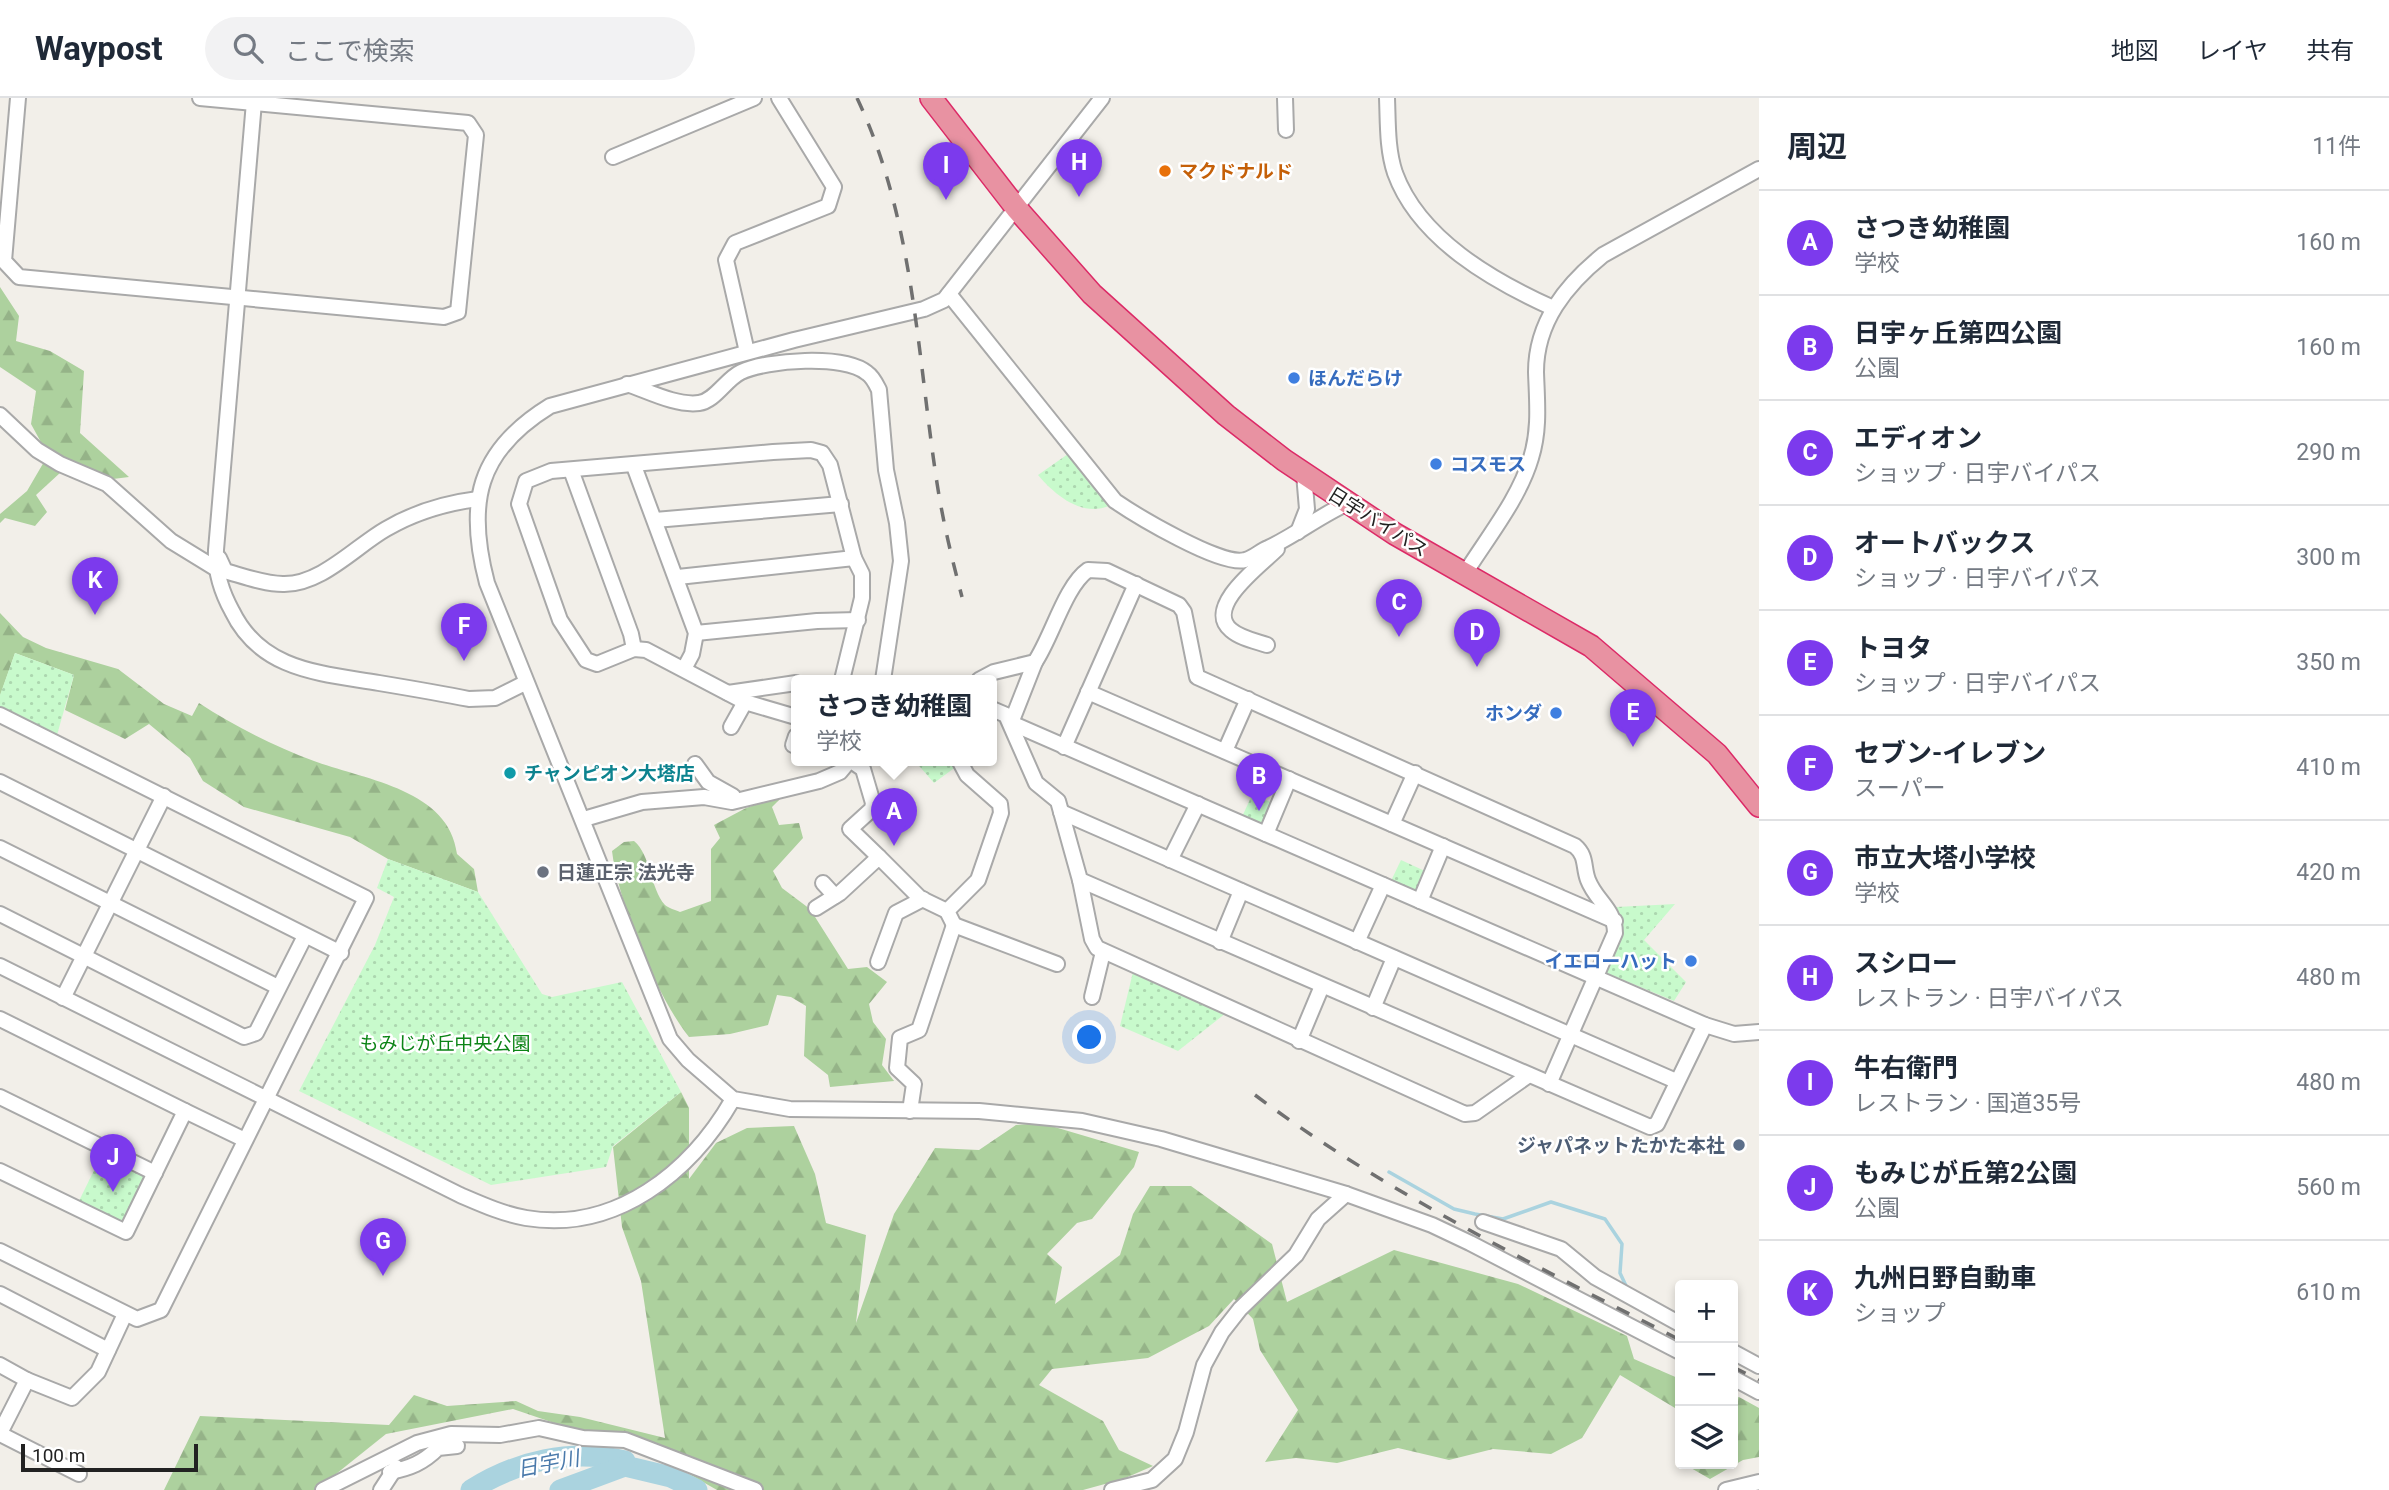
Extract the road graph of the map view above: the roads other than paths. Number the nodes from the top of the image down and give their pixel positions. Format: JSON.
{"nodes":[{"id":1,"x":18,"y":98,"type":"edge"},
{"id":2,"x":200,"y":98,"type":"edge"},
{"id":3,"x":754,"y":98,"type":"edge"},
{"id":4,"x":779,"y":98,"type":"edge"},
{"id":5,"x":931,"y":98,"type":"edge"},
{"id":6,"x":1102,"y":98,"type":"edge"},
{"id":7,"x":1285,"y":98,"type":"edge"},
{"id":8,"x":1387,"y":98,"type":"edge"},
{"id":9,"x":254,"y":102,"type":"junction"},
{"id":10,"x":1286,"y":130,"type":"dead end"},
{"id":11,"x":613,"y":157,"type":"dead end"},
{"id":12,"x":1759,"y":169,"type":"edge"},
{"id":13,"x":1017,"y":209,"type":"junction"},
{"id":14,"x":950,"y":294,"type":"junction"},
{"id":15,"x":237,"y":297,"type":"junction"},
{"id":16,"x":1553,"y":308,"type":"junction"},
{"id":17,"x":747,"y":352,"type":"junction"},
{"id":18,"x":626,"y":384,"type":"junction"},
{"id":19,"x":0,"y":415,"type":"edge"},
{"id":20,"x":634,"y":466,"type":"junction"},
{"id":21,"x":571,"y":470,"type":"junction"},
{"id":22,"x":1304,"y":474,"type":"junction"},
{"id":23,"x":478,"y":499,"type":"junction"},
{"id":24,"x":1348,"y":503,"type":"junction"},
{"id":25,"x":841,"y":504,"type":"junction"},
{"id":26,"x":655,"y":520,"type":"junction"},
{"id":27,"x":1298,"y":532,"type":"junction"},
{"id":28,"x":1283,"y":543,"type":"junction"},
{"id":29,"x":216,"y":550,"type":"junction"},
{"id":30,"x":855,"y":558,"type":"junction"},
{"id":31,"x":215,"y":568,"type":"junction"},
{"id":32,"x":1464,"y":575,"type":"junction"},
{"id":33,"x":678,"y":578,"type":"junction"},
{"id":34,"x":1136,"y":584,"type":"junction"},
{"id":35,"x":858,"y":620,"type":"junction"},
{"id":36,"x":696,"y":634,"type":"junction"},
{"id":37,"x":1267,"y":645,"type":"dead end"},
{"id":38,"x":634,"y":649,"type":"junction"},
{"id":39,"x":1035,"y":662,"type":"junction"},
{"id":40,"x":684,"y":669,"type":"junction"},
{"id":41,"x":843,"y":675,"type":"edge"},
{"id":42,"x":884,"y":675,"type":"edge"},
{"id":43,"x":988,"y":675,"type":"edge"},
{"id":44,"x":525,"y":683,"type":"junction"},
{"id":45,"x":791,"y":684,"type":"edge"},
{"id":46,"x":1088,"y":692,"type":"junction"},
{"id":47,"x":728,"y":693,"type":"junction"},
{"id":48,"x":1248,"y":699,"type":"junction"},
{"id":49,"x":745,"y":702,"type":"junction"},
{"id":50,"x":997,"y":711,"type":"edge"},
{"id":51,"x":0,"y":715,"type":"edge"},
{"id":52,"x":791,"y":716,"type":"edge"},
{"id":53,"x":1010,"y":723,"type":"junction"},
{"id":54,"x":731,"y":727,"type":"dead end"},
{"id":55,"x":1064,"y":747,"type":"junction"},
{"id":56,"x":1224,"y":751,"type":"junction"},
{"id":57,"x":695,"y":764,"type":"dead end"},
{"id":58,"x":845,"y":766,"type":"edge"},
{"id":59,"x":859,"y":766,"type":"edge"},
{"id":60,"x":962,"y":766,"type":"edge"},
{"id":61,"x":1415,"y":774,"type":"junction"},
{"id":62,"x":1289,"y":779,"type":"junction"},
{"id":63,"x":0,"y":782,"type":"edge"},
{"id":64,"x":164,"y":796,"type":"junction"},
{"id":65,"x":740,"y":800,"type":"junction"},
{"id":66,"x":1198,"y":804,"type":"junction"},
{"id":67,"x":1759,"y":806,"type":"edge"},
{"id":68,"x":1061,"y":813,"type":"junction"},
{"id":69,"x":584,"y":819,"type":"junction"},
{"id":70,"x":1392,"y":824,"type":"junction"},
{"id":71,"x":1266,"y":834,"type":"junction"},
{"id":72,"x":1443,"y":846,"type":"junction"},
{"id":73,"x":0,"y":848,"type":"edge"},
{"id":74,"x":136,"y":849,"type":"junction"},
{"id":75,"x":879,"y":857,"type":"junction"},
{"id":76,"x":1170,"y":860,"type":"junction"},
{"id":77,"x":1080,"y":880,"type":"junction"},
{"id":78,"x":823,"y":883,"type":"dead end"},
{"id":79,"x":1383,"y":885,"type":"junction"},
{"id":80,"x":1241,"y":891,"type":"junction"},
{"id":81,"x":835,"y":896,"type":"junction"},
{"id":82,"x":923,"y":899,"type":"junction"},
{"id":83,"x":1420,"y":901,"type":"junction"},
{"id":84,"x":109,"y":904,"type":"junction"},
{"id":85,"x":816,"y":908,"type":"dead end"},
{"id":86,"x":947,"y":911,"type":"junction"},
{"id":87,"x":0,"y":914,"type":"edge"},
{"id":88,"x":1615,"y":921,"type":"junction"},
{"id":89,"x":954,"y":925,"type":"junction"},
{"id":90,"x":304,"y":936,"type":"junction"},
{"id":91,"x":1220,"y":942,"type":"junction"},
{"id":92,"x":1357,"y":942,"type":"junction"},
{"id":93,"x":1104,"y":952,"type":"junction"},
{"id":94,"x":341,"y":953,"type":"junction"},
{"id":95,"x":83,"y":958,"type":"junction"},
{"id":96,"x":1394,"y":958,"type":"junction"},
{"id":97,"x":878,"y":962,"type":"dead end"},
{"id":98,"x":1057,"y":964,"type":"dead end"},
{"id":99,"x":1,"y":969,"type":"edge"},
{"id":100,"x":1596,"y":978,"type":"junction"},
{"id":101,"x":1322,"y":986,"type":"junction"},
{"id":102,"x":278,"y":987,"type":"junction"},
{"id":103,"x":1092,"y":997,"type":"dead end"},
{"id":104,"x":63,"y":998,"type":"junction"},
{"id":105,"x":1373,"y":1008,"type":"junction"},
{"id":106,"x":0,"y":1019,"type":"edge"},
{"id":107,"x":1705,"y":1025,"type":"junction"},
{"id":108,"x":1759,"y":1032,"type":"edge"},
{"id":109,"x":1570,"y":1035,"type":"junction"},
{"id":110,"x":1299,"y":1041,"type":"junction"},
{"id":111,"x":1529,"y":1075,"type":"junction"},
{"id":112,"x":1676,"y":1081,"type":"junction"},
{"id":113,"x":1549,"y":1084,"type":"junction"},
{"id":114,"x":0,"y":1097,"type":"edge"},
{"id":115,"x":267,"y":1099,"type":"junction"},
{"id":116,"x":733,"y":1099,"type":"junction"},
{"id":117,"x":185,"y":1111,"type":"junction"},
{"id":118,"x":910,"y":1111,"type":"junction"},
{"id":119,"x":245,"y":1140,"type":"junction"},
{"id":120,"x":0,"y":1171,"type":"edge"},
{"id":121,"x":155,"y":1173,"type":"junction"},
{"id":122,"x":1346,"y":1194,"type":"junction"},
{"id":123,"x":1483,"y":1222,"type":"dead end"},
{"id":124,"x":0,"y":1251,"type":"edge"},
{"id":125,"x":0,"y":1294,"type":"edge"},
{"id":126,"x":125,"y":1314,"type":"junction"},
{"id":127,"x":1675,"y":1321,"type":"edge"},
{"id":128,"x":1675,"y":1349,"type":"edge"},
{"id":129,"x":108,"y":1350,"type":"junction"},
{"id":130,"x":1738,"y":1355,"type":"edge"},
{"id":131,"x":0,"y":1365,"type":"edge"},
{"id":132,"x":1759,"y":1366,"type":"edge"},
{"id":133,"x":27,"y":1380,"type":"junction"},
{"id":134,"x":1738,"y":1381,"type":"edge"},
{"id":135,"x":1759,"y":1392,"type":"edge"},
{"id":136,"x":0,"y":1433,"type":"edge"},
{"id":137,"x":425,"y":1441,"type":"junction"},
{"id":138,"x":457,"y":1446,"type":"dead end"},
{"id":139,"x":390,"y":1472,"type":"junction"},
{"id":140,"x":79,"y":1474,"type":"dead end"},
{"id":141,"x":1759,"y":1482,"type":"edge"},
{"id":142,"x":386,"y":1489,"type":"edge"},
{"id":143,"x":323,"y":1490,"type":"edge"},
{"id":144,"x":755,"y":1490,"type":"edge"},
{"id":145,"x":1112,"y":1490,"type":"edge"},
{"id":146,"x":1726,"y":1490,"type":"edge"}],
"edges":[{"from":1,"to":15,"type":"street"},
{"from":2,"to":9,"type":"street"},
{"from":3,"to":11,"type":"street"},
{"from":4,"to":17,"type":"street"},
{"from":5,"to":13,"type":"highway","name":"日宇バイパス"},
{"from":6,"to":13,"type":"street"},
{"from":7,"to":10,"type":"street"},
{"from":8,"to":16,"type":"street"},
{"from":9,"to":15,"type":"street"},
{"from":9,"to":15,"type":"street"},
{"from":12,"to":16,"type":"street"},
{"from":13,"to":14,"type":"street"},
{"from":13,"to":22,"type":"highway","name":"日宇バイパス"},
{"from":14,"to":17,"type":"street"},
{"from":14,"to":28,"type":"street"},
{"from":15,"to":29,"type":"street"},
{"from":16,"to":32,"type":"street"},
{"from":17,"to":18,"type":"street"},
{"from":18,"to":23,"type":"street"},
{"from":18,"to":42,"type":"street"},
{"from":19,"to":31,"type":"street"},
{"from":20,"to":21,"type":"street"},
{"from":20,"to":25,"type":"street"},
{"from":20,"to":26,"type":"street"},
{"from":21,"to":38,"type":"street"},
{"from":21,"to":38,"type":"street"},
{"from":22,"to":24,"type":"highway","name":"日宇バイパス"},
{"from":22,"to":27,"type":"street"},
{"from":23,"to":29,"type":"street"},
{"from":23,"to":44,"type":"street"},
{"from":24,"to":27,"type":"street"},
{"from":24,"to":32,"type":"highway","name":"日宇バイパス"},
{"from":25,"to":26,"type":"street"},
{"from":25,"to":30,"type":"street"},
{"from":26,"to":33,"type":"street"},
{"from":27,"to":28,"type":"street"},
{"from":28,"to":37,"type":"street"},
{"from":29,"to":31,"type":"street"},
{"from":30,"to":33,"type":"street"},
{"from":30,"to":35,"type":"street"},
{"from":31,"to":44,"type":"street"},
{"from":32,"to":67,"type":"highway","name":"日宇バイパス"},
{"from":33,"to":36,"type":"street"},
{"from":34,"to":39,"type":"street"},
{"from":34,"to":46,"type":"street"},
{"from":34,"to":48,"type":"street"},
{"from":35,"to":36,"type":"street"},
{"from":35,"to":41,"type":"street"},
{"from":36,"to":40,"type":"street"},
{"from":38,"to":40,"type":"street"},
{"from":39,"to":43,"type":"street"},
{"from":39,"to":53,"type":"street"},
{"from":40,"to":47,"type":"street"},
{"from":44,"to":69,"type":"street"},
{"from":45,"to":47,"type":"street"},
{"from":46,"to":55,"type":"street"},
{"from":46,"to":56,"type":"street"},
{"from":47,"to":49,"type":"street"},
{"from":48,"to":56,"type":"street"},
{"from":48,"to":61,"type":"street"},
{"from":49,"to":52,"type":"street"},
{"from":49,"to":54,"type":"street"},
{"from":50,"to":53,"type":"street"},
{"from":51,"to":64,"type":"street"},
{"from":53,"to":55,"type":"street"},
{"from":53,"to":68,"type":"street"},
{"from":55,"to":66,"type":"street"},
{"from":56,"to":62,"type":"street"},
{"from":57,"to":65,"type":"street"},
{"from":58,"to":65,"type":"street"},
{"from":59,"to":75,"type":"street"},
{"from":60,"to":86,"type":"street"},
{"from":61,"to":70,"type":"street"},
{"from":61,"to":88,"type":"street"},
{"from":62,"to":70,"type":"street"},
{"from":62,"to":71,"type":"street"},
{"from":63,"to":74,"type":"street"},
{"from":64,"to":74,"type":"street"},
{"from":64,"to":94,"type":"street"},
{"from":65,"to":69,"type":"street"},
{"from":66,"to":71,"type":"street"},
{"from":66,"to":76,"type":"street"},
{"from":68,"to":76,"type":"street"},
{"from":68,"to":77,"type":"street"},
{"from":69,"to":116,"type":"street"},
{"from":70,"to":72,"type":"street"},
{"from":71,"to":79,"type":"street"},
{"from":72,"to":83,"type":"street"},
{"from":72,"to":88,"type":"street"},
{"from":73,"to":84,"type":"street"},
{"from":74,"to":84,"type":"street"},
{"from":74,"to":90,"type":"street"},
{"from":75,"to":81,"type":"street"},
{"from":75,"to":82,"type":"street"},
{"from":76,"to":80,"type":"street"},
{"from":77,"to":91,"type":"street"},
{"from":77,"to":93,"type":"street"},
{"from":78,"to":81,"type":"street"},
{"from":79,"to":83,"type":"street"},
{"from":79,"to":92,"type":"street"},
{"from":80,"to":91,"type":"street"},
{"from":80,"to":92,"type":"street"},
{"from":81,"to":85,"type":"street"},
{"from":82,"to":86,"type":"street"},
{"from":82,"to":97,"type":"street"},
{"from":83,"to":100,"type":"street"},
{"from":84,"to":95,"type":"street"},
{"from":84,"to":102,"type":"street"},
{"from":86,"to":89,"type":"street"},
{"from":87,"to":95,"type":"street"},
{"from":88,"to":100,"type":"street"},
{"from":89,"to":98,"type":"street"},
{"from":89,"to":118,"type":"street"},
{"from":90,"to":94,"type":"street"},
{"from":90,"to":102,"type":"street"},
{"from":91,"to":101,"type":"street"},
{"from":92,"to":96,"type":"street"},
{"from":93,"to":103,"type":"street"},
{"from":93,"to":110,"type":"street"},
{"from":94,"to":115,"type":"street"},
{"from":95,"to":102,"type":"street"},
{"from":95,"to":104,"type":"street"},
{"from":96,"to":105,"type":"street"},
{"from":96,"to":109,"type":"street"},
{"from":99,"to":104,"type":"street"},
{"from":100,"to":107,"type":"street"},
{"from":100,"to":109,"type":"street"},
{"from":101,"to":105,"type":"street"},
{"from":101,"to":110,"type":"street"},
{"from":104,"to":115,"type":"street"},
{"from":105,"to":111,"type":"street"},
{"from":106,"to":117,"type":"street"},
{"from":107,"to":108,"type":"street"},
{"from":107,"to":112,"type":"street"},
{"from":109,"to":112,"type":"street"},
{"from":109,"to":113,"type":"street"},
{"from":110,"to":111,"type":"street"},
{"from":111,"to":113,"type":"street"},
{"from":112,"to":113,"type":"street"},
{"from":114,"to":121,"type":"street"},
{"from":115,"to":116,"type":"street"},
{"from":115,"to":119,"type":"street"},
{"from":116,"to":118,"type":"street"},
{"from":117,"to":119,"type":"street"},
{"from":117,"to":121,"type":"street"},
{"from":118,"to":122,"type":"street"},
{"from":119,"to":126,"type":"street"},
{"from":120,"to":121,"type":"street"},
{"from":122,"to":128,"type":"street"},
{"from":122,"to":145,"type":"street"},
{"from":123,"to":127,"type":"street"},
{"from":124,"to":126,"type":"street"},
{"from":125,"to":129,"type":"street"},
{"from":126,"to":129,"type":"street"},
{"from":129,"to":133,"type":"street"},
{"from":130,"to":132,"type":"street"},
{"from":131,"to":133,"type":"street"},
{"from":133,"to":136,"type":"street"},
{"from":134,"to":135,"type":"street"},
{"from":136,"to":140,"type":"street"},
{"from":137,"to":139,"type":"street"},
{"from":137,"to":143,"type":"street"},
{"from":137,"to":144,"type":"street"},
{"from":138,"to":139,"type":"street"},
{"from":139,"to":142,"type":"street"},
{"from":141,"to":146,"type":"street"}]}
